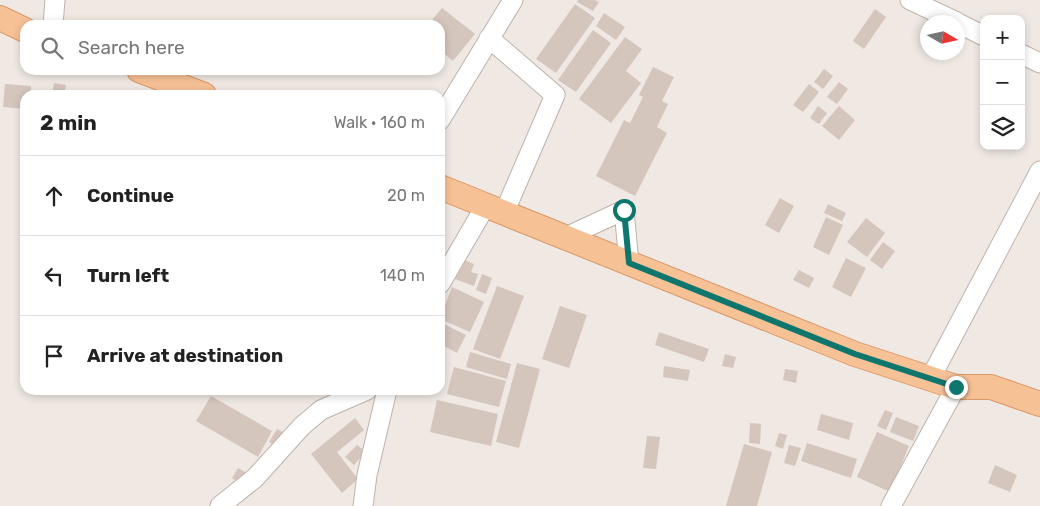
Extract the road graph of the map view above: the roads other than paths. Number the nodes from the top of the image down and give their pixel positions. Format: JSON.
{"nodes":[{"id":1,"x":55,"y":0,"type":"edge"},
{"id":2,"x":513,"y":0,"type":"edge"},
{"id":3,"x":910,"y":0,"type":"edge"},
{"id":4,"x":941,"y":15,"type":"edge"},
{"id":5,"x":0,"y":18,"type":"edge"},
{"id":6,"x":53,"y":20,"type":"edge"},
{"id":7,"x":965,"y":27,"type":"edge"},
{"id":8,"x":20,"y":28,"type":"edge"},
{"id":9,"x":980,"y":34,"type":"edge"},
{"id":10,"x":489,"y":38,"type":"junction"},
{"id":11,"x":1025,"y":56,"type":"edge"},
{"id":12,"x":1040,"y":63,"type":"edge"},
{"id":13,"x":152,"y":75,"type":"edge"},
{"id":14,"x":191,"y":90,"type":"edge"},
{"id":15,"x":445,"y":112,"type":"edge"},
{"id":16,"x":1040,"y":171,"type":"edge"},
{"id":17,"x":445,"y":189,"type":"edge"},
{"id":18,"x":495,"y":209,"type":"junction"},
{"id":19,"x":566,"y":237,"type":"junction"},
{"id":20,"x":629,"y":263,"type":"junction"},
{"id":21,"x":445,"y":277,"type":"edge"},
{"id":22,"x":930,"y":379,"type":"junction"},
{"id":23,"x":956,"y":387,"type":"junction"},
{"id":24,"x":356,"y":395,"type":"edge"},
{"id":25,"x":386,"y":395,"type":"edge"},
{"id":26,"x":1040,"y":404,"type":"edge"},
{"id":27,"x":220,"y":506,"type":"edge"},
{"id":28,"x":364,"y":506,"type":"edge"},
{"id":29,"x":891,"y":506,"type":"edge"}],
"edges":[{"from":1,"to":6,"type":"street"},
{"from":2,"to":10,"type":"street"},
{"from":3,"to":4,"type":"street"},
{"from":5,"to":8,"type":"main road"},
{"from":7,"to":9,"type":"street"},
{"from":10,"to":15,"type":"street"},
{"from":10,"to":18,"type":"street"},
{"from":11,"to":12,"type":"street"},
{"from":13,"to":14,"type":"main road"},
{"from":16,"to":22,"type":"street"},
{"from":17,"to":18,"type":"main road"},
{"from":18,"to":19,"type":"main road"},
{"from":18,"to":21,"type":"street"},
{"from":19,"to":20,"type":"main road"},
{"from":19,"to":20,"type":"street"},
{"from":20,"to":22,"type":"main road"},
{"from":22,"to":23,"type":"main road"},
{"from":23,"to":26,"type":"main road"},
{"from":23,"to":29,"type":"street"},
{"from":24,"to":27,"type":"street"},
{"from":25,"to":28,"type":"street"}]}
